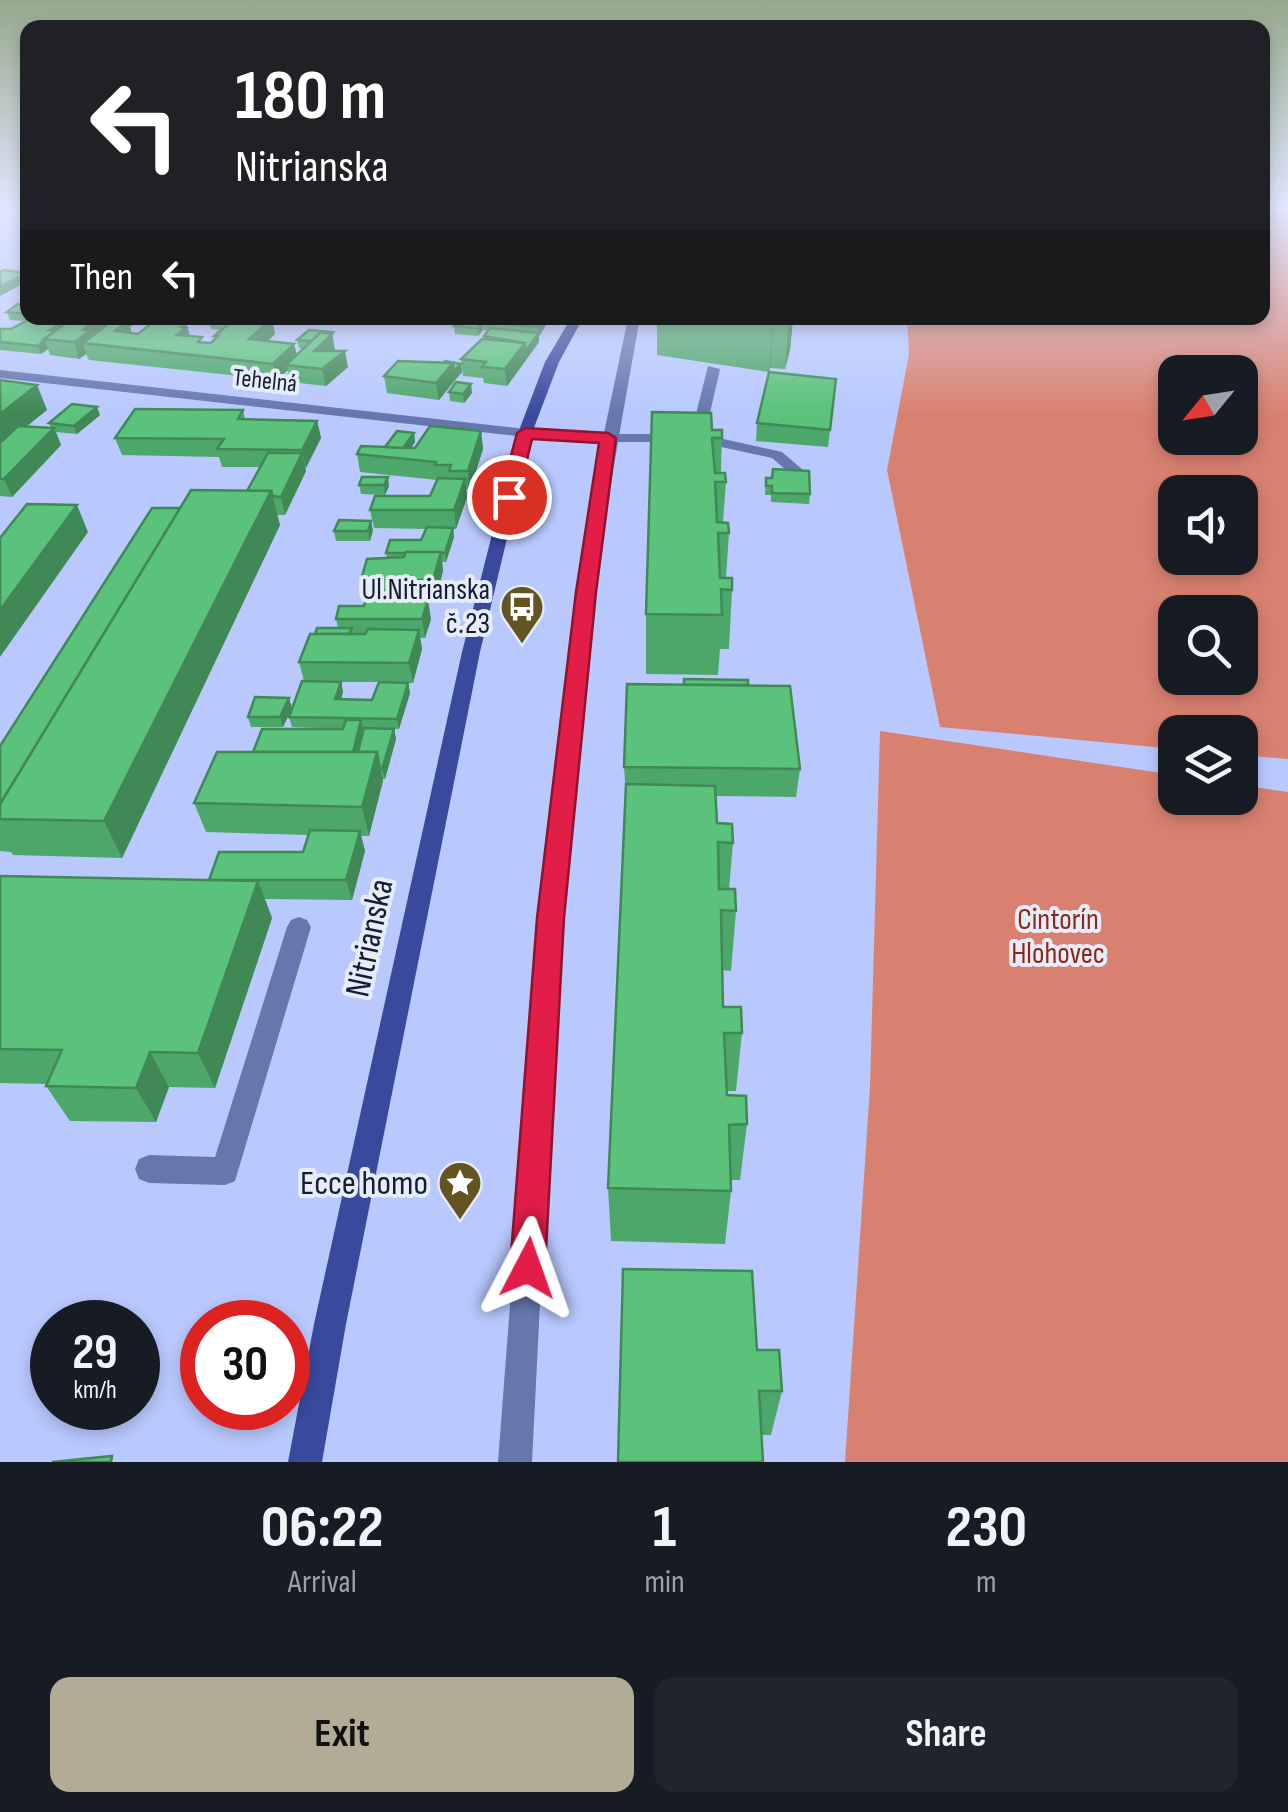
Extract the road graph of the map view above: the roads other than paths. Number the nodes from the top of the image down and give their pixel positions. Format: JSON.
{"nodes":[{"id":1,"x":573,"y":325,"type":"edge"},
{"id":2,"x":632,"y":325,"type":"edge"},
{"id":3,"x":713,"y":369,"type":"dead end"},
{"id":4,"x":0,"y":374,"type":"edge"},
{"id":5,"x":525,"y":433,"type":"junction"},
{"id":6,"x":608,"y":438,"type":"junction"},
{"id":7,"x":697,"y":438,"type":"junction"},
{"id":8,"x":798,"y":473,"type":"edge"},
{"id":9,"x":299,"y":927,"type":"dead end"},
{"id":10,"x":149,"y":1169,"type":"dead end"},
{"id":11,"x":305,"y":1462,"type":"edge"},
{"id":12,"x":515,"y":1462,"type":"edge"}],
"edges":[{"from":1,"to":5,"type":"main road","name":"Nitrianska"},
{"from":2,"to":6,"type":"street"},
{"from":3,"to":7,"type":"street"},
{"from":4,"to":5,"type":"street","name":"Tehelná"},
{"from":5,"to":6,"type":"street"},
{"from":5,"to":11,"type":"main road","name":"Nitrianska"},
{"from":6,"to":7,"type":"street"},
{"from":6,"to":12,"type":"street"},
{"from":7,"to":8,"type":"street"},
{"from":9,"to":10,"type":"street"}]}
